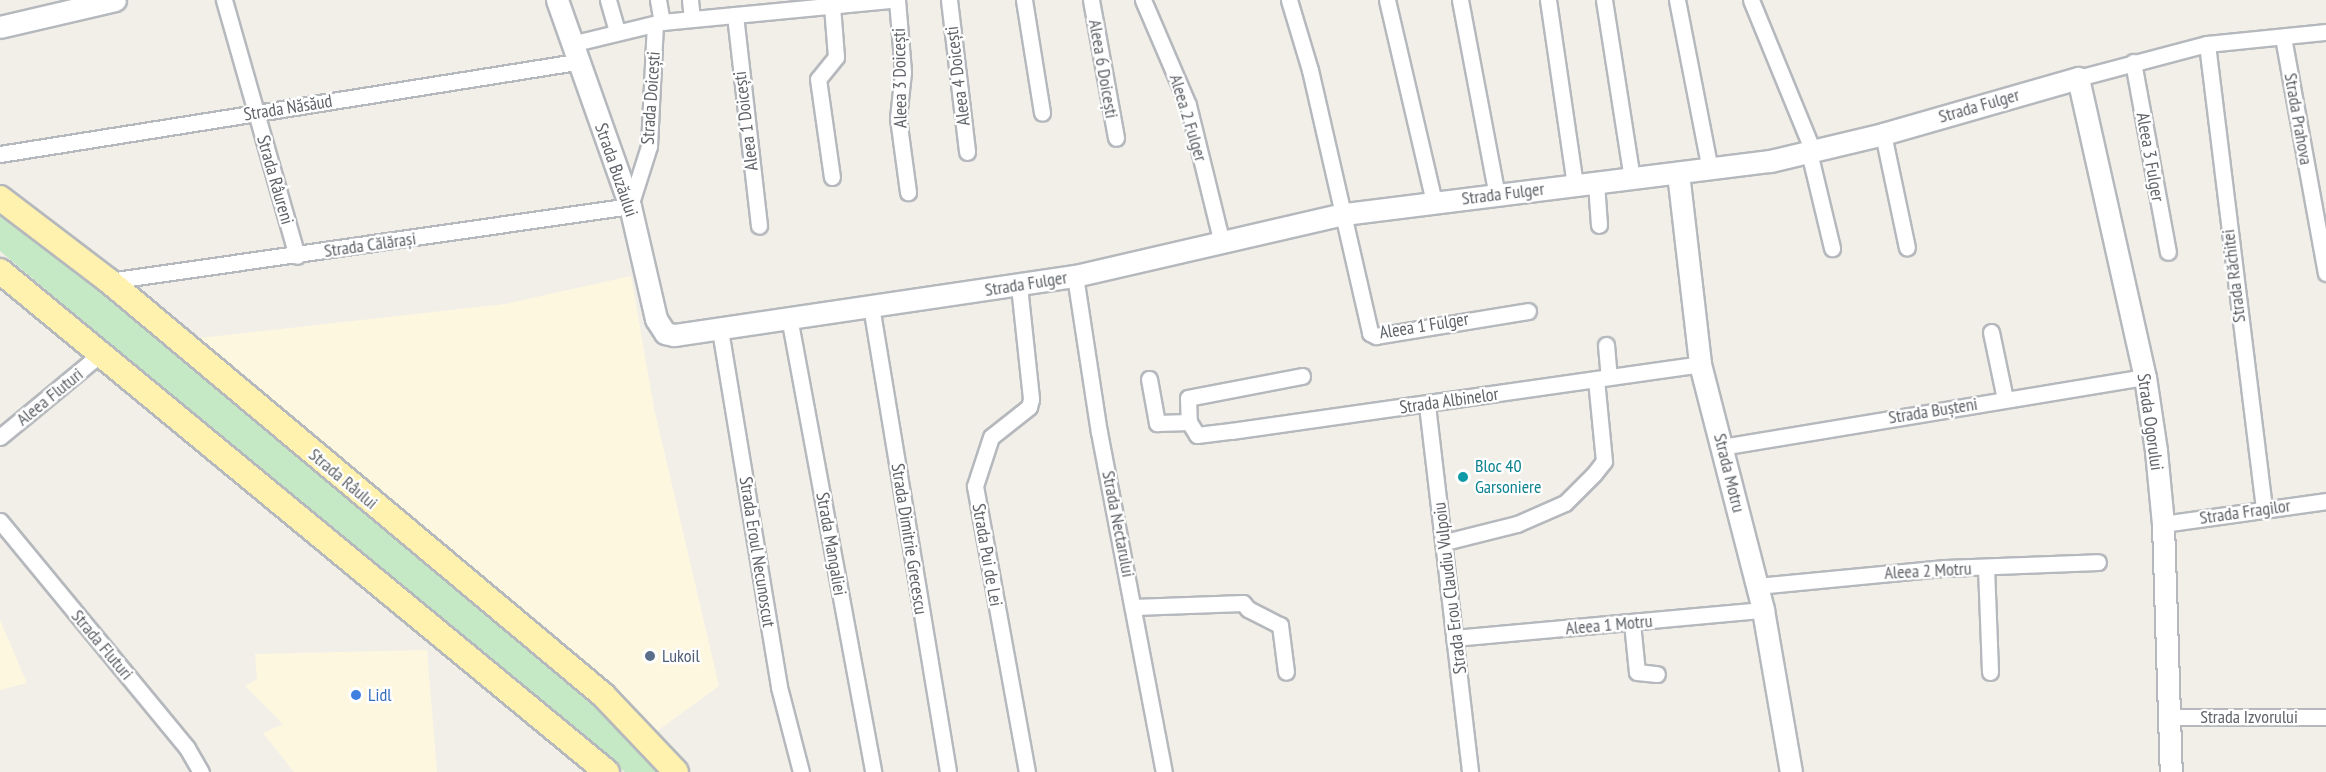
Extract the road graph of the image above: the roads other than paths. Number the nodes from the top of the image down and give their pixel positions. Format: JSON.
{"nodes":[{"id":1,"x":115,"y":0,"type":"edge"},
{"id":2,"x":224,"y":0,"type":"edge"},
{"id":3,"x":557,"y":0,"type":"edge"},
{"id":4,"x":608,"y":0,"type":"edge"},
{"id":5,"x":658,"y":0,"type":"edge"},
{"id":6,"x":690,"y":0,"type":"edge"},
{"id":7,"x":890,"y":0,"type":"edge"},
{"id":8,"x":897,"y":0,"type":"edge"},
{"id":9,"x":949,"y":0,"type":"edge"},
{"id":10,"x":1024,"y":0,"type":"edge"},
{"id":11,"x":1091,"y":0,"type":"edge"},
{"id":12,"x":1143,"y":0,"type":"edge"},
{"id":13,"x":1289,"y":0,"type":"edge"},
{"id":14,"x":1387,"y":0,"type":"edge"},
{"id":15,"x":1460,"y":0,"type":"edge"},
{"id":16,"x":1548,"y":0,"type":"edge"},
{"id":17,"x":1604,"y":0,"type":"edge"},
{"id":18,"x":1677,"y":0,"type":"edge"},
{"id":19,"x":1751,"y":0,"type":"edge"},
{"id":20,"x":793,"y":4,"type":"edge"},
{"id":21,"x":832,"y":6,"type":"junction"},
{"id":22,"x":735,"y":15,"type":"junction"},
{"id":23,"x":692,"y":19,"type":"junction"},
{"id":24,"x":658,"y":23,"type":"junction"},
{"id":25,"x":0,"y":27,"type":"edge"},
{"id":26,"x":617,"y":32,"type":"junction"},
{"id":27,"x":2326,"y":32,"type":"edge"},
{"id":28,"x":2283,"y":37,"type":"junction"},
{"id":29,"x":2207,"y":44,"type":"junction"},
{"id":30,"x":574,"y":53,"type":"junction"},
{"id":31,"x":2133,"y":62,"type":"junction"},
{"id":32,"x":2078,"y":78,"type":"junction"},
{"id":33,"x":256,"y":113,"type":"junction"},
{"id":34,"x":1042,"y":113,"type":"dead end"},
{"id":35,"x":1883,"y":134,"type":"junction"},
{"id":36,"x":1116,"y":138,"type":"dead end"},
{"id":37,"x":1811,"y":151,"type":"junction"},
{"id":38,"x":967,"y":153,"type":"dead end"},
{"id":39,"x":0,"y":154,"type":"edge"},
{"id":40,"x":1710,"y":169,"type":"junction"},
{"id":41,"x":1678,"y":173,"type":"junction"},
{"id":42,"x":832,"y":177,"type":"dead end"},
{"id":43,"x":1632,"y":178,"type":"junction"},
{"id":44,"x":1596,"y":183,"type":"junction"},
{"id":45,"x":1575,"y":185,"type":"junction"},
{"id":46,"x":908,"y":192,"type":"dead end"},
{"id":47,"x":1497,"y":195,"type":"junction"},
{"id":48,"x":0,"y":198,"type":"edge"},
{"id":49,"x":1434,"y":202,"type":"junction"},
{"id":50,"x":630,"y":206,"type":"junction"},
{"id":51,"x":1344,"y":214,"type":"junction"},
{"id":52,"x":1599,"y":225,"type":"dead end"},
{"id":53,"x":759,"y":226,"type":"dead end"},
{"id":54,"x":1221,"y":240,"type":"junction"},
{"id":55,"x":1832,"y":248,"type":"dead end"},
{"id":56,"x":1907,"y":248,"type":"dead end"},
{"id":57,"x":2168,"y":252,"type":"dead end"},
{"id":58,"x":297,"y":256,"type":"junction"},
{"id":59,"x":0,"y":271,"type":"edge"},
{"id":60,"x":2326,"y":273,"type":"edge"},
{"id":61,"x":1075,"y":276,"type":"junction"},
{"id":62,"x":109,"y":281,"type":"junction"},
{"id":63,"x":1019,"y":286,"type":"junction"},
{"id":64,"x":871,"y":306,"type":"junction"},
{"id":65,"x":1528,"y":311,"type":"dead end"},
{"id":66,"x":789,"y":317,"type":"junction"},
{"id":67,"x":720,"y":330,"type":"junction"},
{"id":68,"x":1990,"y":332,"type":"dead end"},
{"id":69,"x":674,"y":335,"type":"joint"},
{"id":70,"x":1606,"y":345,"type":"dead end"},
{"id":71,"x":99,"y":355,"type":"junction"},
{"id":72,"x":1700,"y":364,"type":"junction"},
{"id":73,"x":1302,"y":376,"type":"dead end"},
{"id":74,"x":2145,"y":377,"type":"junction"},
{"id":75,"x":1602,"y":378,"type":"junction"},
{"id":76,"x":1149,"y":379,"type":"dead end"},
{"id":77,"x":2005,"y":399,"type":"junction"},
{"id":78,"x":1427,"y":405,"type":"junction"},
{"id":79,"x":1193,"y":428,"type":"junction"},
{"id":80,"x":0,"y":437,"type":"edge"},
{"id":81,"x":1722,"y":447,"type":"junction"},
{"id":82,"x":2325,"y":505,"type":"edge"},
{"id":83,"x":2264,"y":508,"type":"junction"},
{"id":84,"x":0,"y":521,"type":"edge"},
{"id":85,"x":2163,"y":524,"type":"junction"},
{"id":86,"x":1445,"y":542,"type":"junction"},
{"id":87,"x":2098,"y":562,"type":"dead end"},
{"id":88,"x":1986,"y":567,"type":"junction"},
{"id":89,"x":1757,"y":586,"type":"junction"},
{"id":90,"x":1134,"y":607,"type":"junction"},
{"id":91,"x":1763,"y":609,"type":"junction"},
{"id":92,"x":1632,"y":623,"type":"junction"},
{"id":93,"x":1454,"y":638,"type":"junction"},
{"id":94,"x":1286,"y":672,"type":"dead end"},
{"id":95,"x":1990,"y":672,"type":"dead end"},
{"id":96,"x":1657,"y":674,"type":"dead end"},
{"id":97,"x":2172,"y":717,"type":"junction"},
{"id":98,"x":2326,"y":717,"type":"edge"},
{"id":99,"x":201,"y":772,"type":"edge"},
{"id":100,"x":607,"y":772,"type":"edge"},
{"id":101,"x":676,"y":772,"type":"edge"},
{"id":102,"x":801,"y":772,"type":"edge"},
{"id":103,"x":873,"y":772,"type":"edge"},
{"id":104,"x":948,"y":772,"type":"edge"},
{"id":105,"x":1027,"y":772,"type":"edge"},
{"id":106,"x":1164,"y":772,"type":"edge"},
{"id":107,"x":1470,"y":772,"type":"edge"},
{"id":108,"x":1791,"y":772,"type":"edge"},
{"id":109,"x":2171,"y":772,"type":"edge"}],
"edges":[{"from":1,"to":25,"type":"street"},
{"from":2,"to":33,"type":"street","name":"Strada Râureni"},
{"from":3,"to":30,"type":"street","name":"Strada Buzăului"},
{"from":4,"to":26,"type":"street"},
{"from":5,"to":24,"type":"street"},
{"from":6,"to":23,"type":"street"},
{"from":7,"to":21,"type":"street","name":"Strada Doicești"},
{"from":8,"to":46,"type":"street","name":"Aleea 3 Doicești"},
{"from":9,"to":38,"type":"street","name":"Aleea 4 Doicești"},
{"from":10,"to":34,"type":"street"},
{"from":11,"to":36,"type":"street","name":"Aleea 6 Doicești"},
{"from":12,"to":54,"type":"street","name":"Aleea 2 Fulger"},
{"from":13,"to":51,"type":"street"},
{"from":14,"to":49,"type":"street"},
{"from":15,"to":47,"type":"street"},
{"from":16,"to":45,"type":"street"},
{"from":17,"to":43,"type":"street"},
{"from":18,"to":40,"type":"street"},
{"from":19,"to":37,"type":"street"},
{"from":20,"to":21,"type":"street","name":"Strada Doicești"},
{"from":20,"to":22,"type":"street","name":"Strada Doicești"},
{"from":21,"to":42,"type":"street"},
{"from":22,"to":23,"type":"street","name":"Strada Doicești"},
{"from":22,"to":53,"type":"street","name":"Aleea 1 Doicești"},
{"from":23,"to":24,"type":"street","name":"Strada Doicești"},
{"from":24,"to":26,"type":"street","name":"Strada Doicești"},
{"from":24,"to":50,"type":"street","name":"Strada Doicești"},
{"from":26,"to":30,"type":"street","name":"Strada Doicești"},
{"from":27,"to":28,"type":"street","name":"Strada Fulger"},
{"from":28,"to":29,"type":"street","name":"Strada Fulger"},
{"from":28,"to":60,"type":"street","name":"Strada Prahova"},
{"from":29,"to":31,"type":"street","name":"Strada Fulger"},
{"from":29,"to":83,"type":"street","name":"Strada Răchitei"},
{"from":30,"to":33,"type":"street","name":"Strada Năsăud"},
{"from":30,"to":50,"type":"street","name":"Strada Buzăului"},
{"from":31,"to":32,"type":"street","name":"Strada Fulger"},
{"from":31,"to":57,"type":"street","name":"Aleea 3 Fulger"},
{"from":32,"to":35,"type":"street","name":"Strada Fulger"},
{"from":32,"to":74,"type":"street","name":"Strada Ogorului"},
{"from":33,"to":39,"type":"street","name":"Strada Năsăud"},
{"from":33,"to":58,"type":"street","name":"Strada Râureni"},
{"from":35,"to":37,"type":"street","name":"Strada Fulger"},
{"from":35,"to":56,"type":"street"},
{"from":37,"to":40,"type":"street","name":"Strada Fulger"},
{"from":37,"to":55,"type":"street"},
{"from":40,"to":41,"type":"street","name":"Strada Fulger"},
{"from":41,"to":43,"type":"street","name":"Strada Fulger"},
{"from":41,"to":72,"type":"street","name":"Strada Motru"},
{"from":43,"to":44,"type":"street","name":"Strada Fulger"},
{"from":44,"to":45,"type":"street","name":"Strada Fulger"},
{"from":44,"to":52,"type":"street"},
{"from":45,"to":47,"type":"street","name":"Strada Fulger"},
{"from":47,"to":49,"type":"street","name":"Strada Fulger"},
{"from":48,"to":62,"type":"main road","name":"Strada Râului"},
{"from":49,"to":51,"type":"street","name":"Strada Fulger"},
{"from":50,"to":58,"type":"street","name":"Strada Călărași"},
{"from":50,"to":69,"type":"street","name":"Strada Buzăului"},
{"from":51,"to":54,"type":"street","name":"Strada Fulger"},
{"from":51,"to":65,"type":"street","name":"Aleea 1 Fulger"},
{"from":54,"to":61,"type":"street","name":"Strada Fulger"},
{"from":58,"to":62,"type":"street","name":"Strada Călărași"},
{"from":59,"to":71,"type":"main road"},
{"from":61,"to":63,"type":"street","name":"Strada Fulger"},
{"from":61,"to":90,"type":"street","name":"Strada Nectarului"},
{"from":62,"to":101,"type":"main road","name":"Strada Râului"},
{"from":63,"to":64,"type":"street","name":"Strada Fulger"},
{"from":63,"to":105,"type":"street","name":"Strada Pui de Lei"},
{"from":64,"to":66,"type":"street","name":"Strada Fulger"},
{"from":64,"to":104,"type":"street","name":"Strada Dimitrie Grecescu"},
{"from":66,"to":67,"type":"street","name":"Strada Fulger"},
{"from":66,"to":103,"type":"street","name":"Strada Mangaliei"},
{"from":67,"to":69,"type":"street","name":"Strada Fulger"},
{"from":67,"to":102,"type":"street","name":"Strada Eroul Necunoscut"},
{"from":68,"to":77,"type":"street"},
{"from":70,"to":75,"type":"street"},
{"from":71,"to":80,"type":"street","name":"Aleea Fluturi"},
{"from":71,"to":100,"type":"main road"},
{"from":72,"to":75,"type":"street","name":"Strada Albinelor"},
{"from":72,"to":81,"type":"street","name":"Strada Motru"},
{"from":73,"to":79,"type":"street"},
{"from":74,"to":77,"type":"street","name":"Strada Bușteni"},
{"from":74,"to":85,"type":"street","name":"Strada Ogorului"},
{"from":75,"to":78,"type":"street","name":"Strada Albinelor"},
{"from":75,"to":86,"type":"street"},
{"from":76,"to":79,"type":"street","name":"Strada Albinelor"},
{"from":77,"to":81,"type":"street","name":"Strada Bușteni"},
{"from":78,"to":79,"type":"street","name":"Strada Albinelor"},
{"from":78,"to":86,"type":"street","name":"Strada Erou Claudiu Vulpoiu"},
{"from":81,"to":89,"type":"street","name":"Strada Motru"},
{"from":82,"to":83,"type":"street","name":"Strada Fragilor"},
{"from":83,"to":85,"type":"street","name":"Strada Fragilor"},
{"from":84,"to":99,"type":"street","name":"Strada Fluturi"},
{"from":85,"to":97,"type":"street","name":"Strada Ogorului"},
{"from":86,"to":93,"type":"street","name":"Strada Erou Claudiu Vulpoiu"},
{"from":87,"to":88,"type":"street","name":"Aleea 2 Motru"},
{"from":88,"to":89,"type":"street","name":"Aleea 2 Motru"},
{"from":88,"to":95,"type":"street"},
{"from":89,"to":91,"type":"street","name":"Strada Motru"},
{"from":90,"to":94,"type":"street"},
{"from":90,"to":106,"type":"street","name":"Strada Nectarului"},
{"from":91,"to":92,"type":"street","name":"Aleea 1 Motru"},
{"from":91,"to":108,"type":"street","name":"Strada Motru"},
{"from":92,"to":93,"type":"street","name":"Aleea 1 Motru"},
{"from":92,"to":96,"type":"street"},
{"from":93,"to":107,"type":"street","name":"Strada Erou Claudiu Vulpoiu"},
{"from":97,"to":98,"type":"street","name":"Strada Izvorului"},
{"from":97,"to":109,"type":"street","name":"Strada Ogorului"}]}
